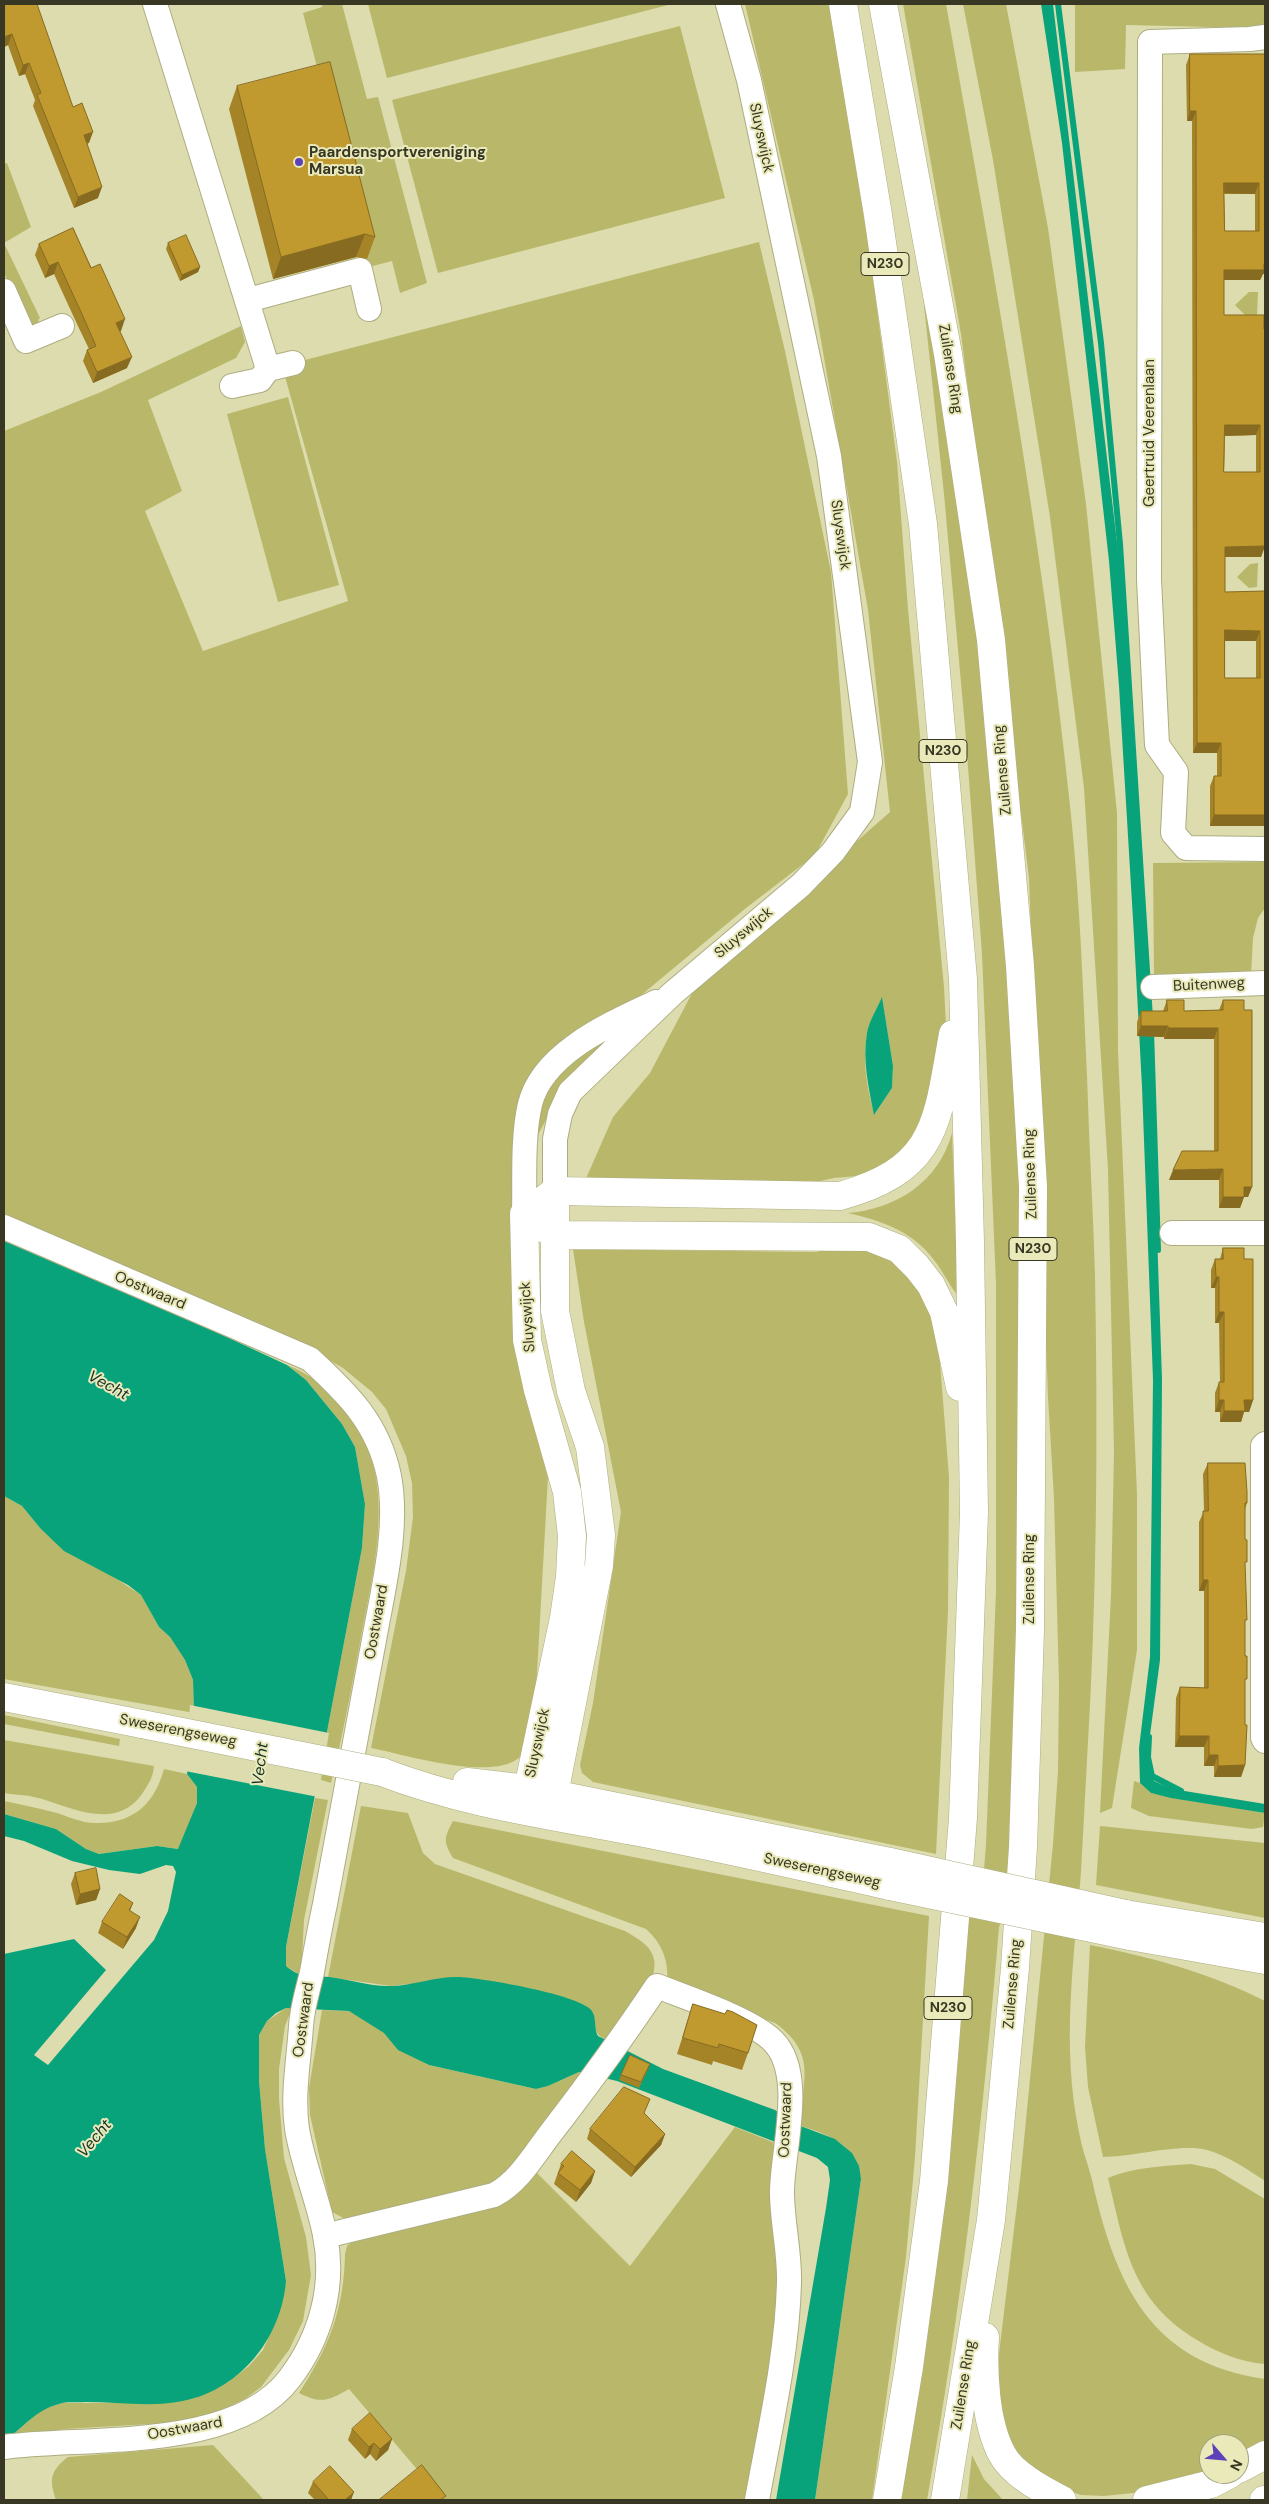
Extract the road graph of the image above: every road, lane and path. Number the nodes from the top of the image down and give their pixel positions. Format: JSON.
{"nodes":[{"id":1,"x":154,"y":4,"type":"edge"},
{"id":2,"x":728,"y":4,"type":"edge"},
{"id":3,"x":843,"y":4,"type":"edge"},
{"id":4,"x":883,"y":4,"type":"edge"},
{"id":5,"x":1265,"y":36,"type":"edge"},
{"id":6,"x":4,"y":291,"type":"edge"},
{"id":7,"x":248,"y":300,"type":"junction"},
{"id":8,"x":369,"y":310,"type":"dead end"},
{"id":9,"x":62,"y":326,"type":"dead end"},
{"id":10,"x":293,"y":363,"type":"dead end"},
{"id":11,"x":268,"y":369,"type":"junction"},
{"id":12,"x":232,"y":386,"type":"dead end"},
{"id":13,"x":1265,"y":849,"type":"edge"},
{"id":14,"x":963,"y":979,"type":"junction"},
{"id":15,"x":1265,"y":983,"type":"edge"},
{"id":16,"x":1154,"y":988,"type":"dead end"},
{"id":17,"x":673,"y":993,"type":"junction"},
{"id":18,"x":556,"y":1191,"type":"junction"},
{"id":19,"x":524,"y":1214,"type":"junction"},
{"id":20,"x":4,"y":1227,"type":"edge"},
{"id":21,"x":1172,"y":1233,"type":"dead end"},
{"id":22,"x":1265,"y":1233,"type":"edge"},
{"id":23,"x":555,"y":1235,"type":"junction"},
{"id":24,"x":1265,"y":1444,"type":"edge"},
{"id":25,"x":974,"y":1513,"type":"junction"},
{"id":26,"x":4,"y":1697,"type":"edge"},
{"id":27,"x":1265,"y":1741,"type":"edge"},
{"id":28,"x":540,"y":1799,"type":"junction"},
{"id":29,"x":1127,"y":1925,"type":"junction"},
{"id":30,"x":1265,"y":1937,"type":"edge"},
{"id":31,"x":1265,"y":1960,"type":"edge"},
{"id":32,"x":991,"y":2220,"type":"junction"},
{"id":33,"x":325,"y":2236,"type":"junction"},
{"id":34,"x":9,"y":2447,"type":"edge"},
{"id":35,"x":1265,"y":2455,"type":"edge"},
{"id":36,"x":1249,"y":2464,"type":"edge"},
{"id":37,"x":1211,"y":2484,"type":"edge"},
{"id":38,"x":757,"y":2500,"type":"edge"},
{"id":39,"x":887,"y":2500,"type":"edge"},
{"id":40,"x":945,"y":2500,"type":"edge"},
{"id":41,"x":1062,"y":2500,"type":"edge"},
{"id":42,"x":1148,"y":2500,"type":"edge"}],
"edges":[{"from":1,"to":7,"type":"street"},
{"from":2,"to":17,"type":"street","name":"Sluyswijck"},
{"from":3,"to":14,"type":"main road","number":"N230"},
{"from":4,"to":32,"type":"main road","name":"Zuilense Ring","number":"N230"},
{"from":5,"to":13,"type":"street","name":"Geertruid Veerenlaan"},
{"from":6,"to":9,"type":"street"},
{"from":7,"to":8,"type":"street"},
{"from":7,"to":11,"type":"street"},
{"from":10,"to":11,"type":"street"},
{"from":11,"to":12,"type":"street"},
{"from":14,"to":18,"type":"main road","number":"N230"},
{"from":14,"to":25,"type":"main road","number":"N230"},
{"from":15,"to":16,"type":"street","name":"Buitenweg"},
{"from":17,"to":18,"type":"street","name":"Sluyswijck"},
{"from":17,"to":19,"type":"street","name":"Sluyswijck"},
{"from":18,"to":19,"type":"main road"},
{"from":18,"to":23,"type":"main road","name":"Sluyswijck"},
{"from":19,"to":23,"type":"main road"},
{"from":19,"to":28,"type":"main road","name":"Sluyswijck"},
{"from":20,"to":33,"type":"street","name":"Oostwaard"},
{"from":21,"to":22,"type":"street"},
{"from":23,"to":25,"type":"main road","number":"N230"},
{"from":23,"to":28,"type":"main road","name":"Sluyswijck"},
{"from":24,"to":27,"type":"street"},
{"from":25,"to":39,"type":"main road","number":"N230"},
{"from":26,"to":28,"type":"main road","name":"Sweserengseweg","bridge":true},
{"from":28,"to":29,"type":"main road","name":"Sweserengseweg","bridge":true},
{"from":29,"to":30,"type":"main road","name":"Sweserengseweg"},
{"from":29,"to":31,"type":"main road","name":"Sweserengseweg"},
{"from":32,"to":40,"type":"main road","name":"Zuilense Ring","number":"N230"},
{"from":32,"to":41,"type":"main road","number":"N230"},
{"from":33,"to":34,"type":"street","name":"Oostwaard"},
{"from":33,"to":38,"type":"street","name":"Oostwaard"},
{"from":35,"to":36,"type":"main road"},
{"from":37,"to":42,"type":"main road"}]}
